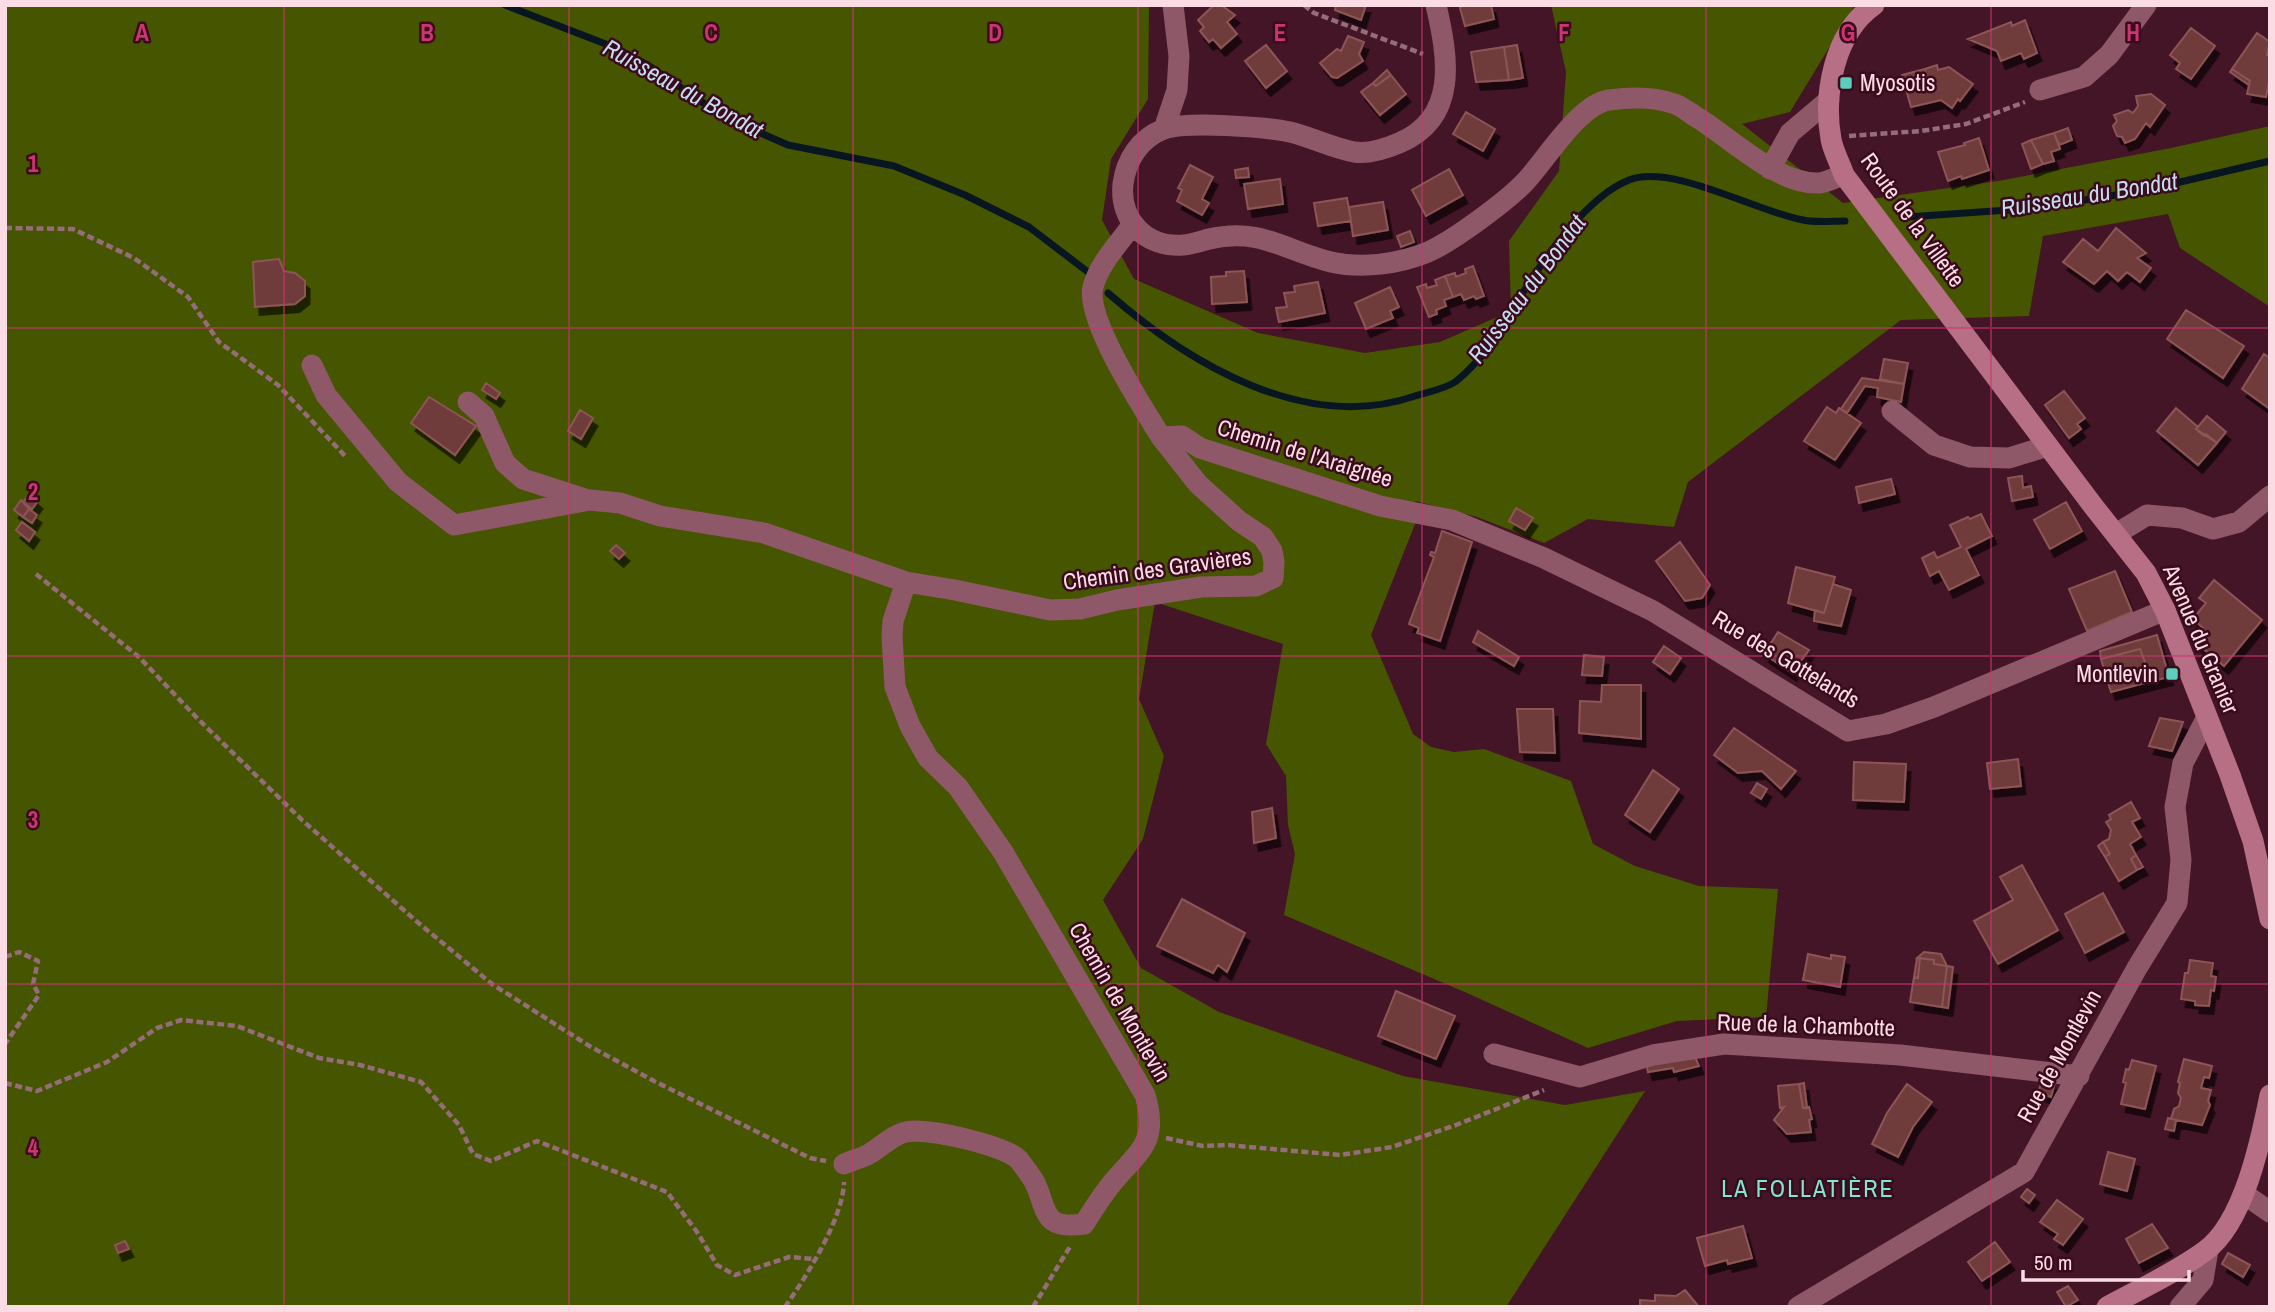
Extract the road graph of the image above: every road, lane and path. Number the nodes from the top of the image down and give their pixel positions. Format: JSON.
{"nodes":[{"id":1,"x":1173,"y":5,"type":"edge"},
{"id":2,"x":1304,"y":5,"type":"edge"},
{"id":3,"x":1436,"y":5,"type":"edge"},
{"id":4,"x":1874,"y":5,"type":"edge"},
{"id":5,"x":2146,"y":5,"type":"edge"},
{"id":6,"x":1447,"y":64,"type":"junction"},
{"id":7,"x":2040,"y":90,"type":"joint"},
{"id":8,"x":1829,"y":100,"type":"junction"},
{"id":9,"x":1164,"y":129,"type":"junction"},
{"id":10,"x":1831,"y":141,"type":"junction"},
{"id":11,"x":1770,"y":169,"type":"junction"},
{"id":12,"x":1844,"y":175,"type":"junction"},
{"id":13,"x":1133,"y":224,"type":"junction"},
{"id":14,"x":5,"y":228,"type":"edge"},
{"id":15,"x":312,"y":365,"type":"dead end"},
{"id":16,"x":1997,"y":378,"type":"joint"},
{"id":17,"x":468,"y":402,"type":"dead end"},
{"id":18,"x":1892,"y":411,"type":"dead end"},
{"id":19,"x":1161,"y":436,"type":"junction"},
{"id":20,"x":2048,"y":446,"type":"junction"},
{"id":21,"x":354,"y":465,"type":"dead end"},
{"id":22,"x":2270,"y":496,"type":"edge"},
{"id":23,"x":590,"y":500,"type":"junction"},
{"id":24,"x":2116,"y":534,"type":"junction"},
{"id":25,"x":1544,"y":558,"type":"joint"},
{"id":26,"x":36,"y":574,"type":"dead end"},
{"id":27,"x":906,"y":582,"type":"junction"},
{"id":28,"x":2165,"y":610,"type":"junction"},
{"id":29,"x":2206,"y":719,"type":"junction"},
{"id":30,"x":2270,"y":919,"type":"edge"},
{"id":31,"x":5,"y":957,"type":"edge"},
{"id":32,"x":5,"y":1044,"type":"edge"},
{"id":33,"x":1494,"y":1054,"type":"dead end"},
{"id":34,"x":2079,"y":1076,"type":"junction"},
{"id":35,"x":1580,"y":1077,"type":"junction"},
{"id":36,"x":5,"y":1083,"type":"edge"},
{"id":37,"x":2270,"y":1095,"type":"edge"},
{"id":38,"x":1148,"y":1135,"type":"junction"},
{"id":39,"x":844,"y":1164,"type":"junction"},
{"id":40,"x":2244,"y":1194,"type":"junction"},
{"id":41,"x":2270,"y":1212,"type":"edge"},
{"id":42,"x":1084,"y":1224,"type":"junction"},
{"id":43,"x":2207,"y":1250,"type":"junction"},
{"id":44,"x":816,"y":1259,"type":"junction"},
{"id":45,"x":785,"y":1307,"type":"edge"},
{"id":46,"x":1033,"y":1307,"type":"edge"},
{"id":47,"x":1798,"y":1307,"type":"edge"},
{"id":48,"x":2107,"y":1307,"type":"edge"},
{"id":49,"x":2180,"y":1307,"type":"edge"}],
"edges":[{"from":1,"to":9,"type":"street"},
{"from":2,"to":6,"type":"path"},
{"from":3,"to":6,"type":"street"},
{"from":4,"to":8,"type":"main road","name":"Route de la Villette"},
{"from":5,"to":7,"type":"street"},
{"from":6,"to":9,"type":"street"},
{"from":7,"to":10,"type":"path"},
{"from":8,"to":10,"type":"main road","name":"Route de la Villette"},
{"from":8,"to":11,"type":"street"},
{"from":9,"to":13,"type":"street"},
{"from":10,"to":12,"type":"main road","name":"Route de la Villette"},
{"from":11,"to":12,"type":"street"},
{"from":11,"to":13,"type":"street"},
{"from":12,"to":16,"type":"main road","name":"Route de la Villette"},
{"from":13,"to":19,"type":"street"},
{"from":14,"to":21,"type":"path"},
{"from":15,"to":23,"type":"street"},
{"from":16,"to":20,"type":"main road","name":"Avenue du Granier"},
{"from":17,"to":23,"type":"street"},
{"from":18,"to":20,"type":"street"},
{"from":19,"to":25,"type":"street","name":"Chemin de l'Araignée"},
{"from":19,"to":27,"type":"street","name":"Chemin des Gravières"},
{"from":20,"to":24,"type":"main road","name":"Avenue du Granier"},
{"from":22,"to":24,"type":"street"},
{"from":23,"to":27,"type":"street"},
{"from":24,"to":28,"type":"main road","name":"Avenue du Granier"},
{"from":25,"to":28,"type":"street","name":"Rue des Gottelands"},
{"from":26,"to":39,"type":"path"},
{"from":27,"to":38,"type":"street","name":"Chemin de Montlevin"},
{"from":28,"to":29,"type":"main road","name":"Avenue du Granier"},
{"from":29,"to":30,"type":"main road","name":"Avenue du Granier"},
{"from":29,"to":34,"type":"street","name":"Rue de Montlevin"},
{"from":31,"to":32,"type":"path"},
{"from":33,"to":35,"type":"street"},
{"from":34,"to":35,"type":"street","name":"Rue de la Chambotte"},
{"from":34,"to":47,"type":"street","name":"Rue de Montlevin"},
{"from":35,"to":38,"type":"path"},
{"from":36,"to":44,"type":"path"},
{"from":37,"to":40,"type":"main road"},
{"from":38,"to":42,"type":"street"},
{"from":39,"to":42,"type":"street"},
{"from":39,"to":44,"type":"path"},
{"from":40,"to":41,"type":"street"},
{"from":40,"to":43,"type":"main road"},
{"from":42,"to":46,"type":"path"},
{"from":43,"to":48,"type":"main road"},
{"from":43,"to":49,"type":"street"},
{"from":44,"to":45,"type":"path"}]}
